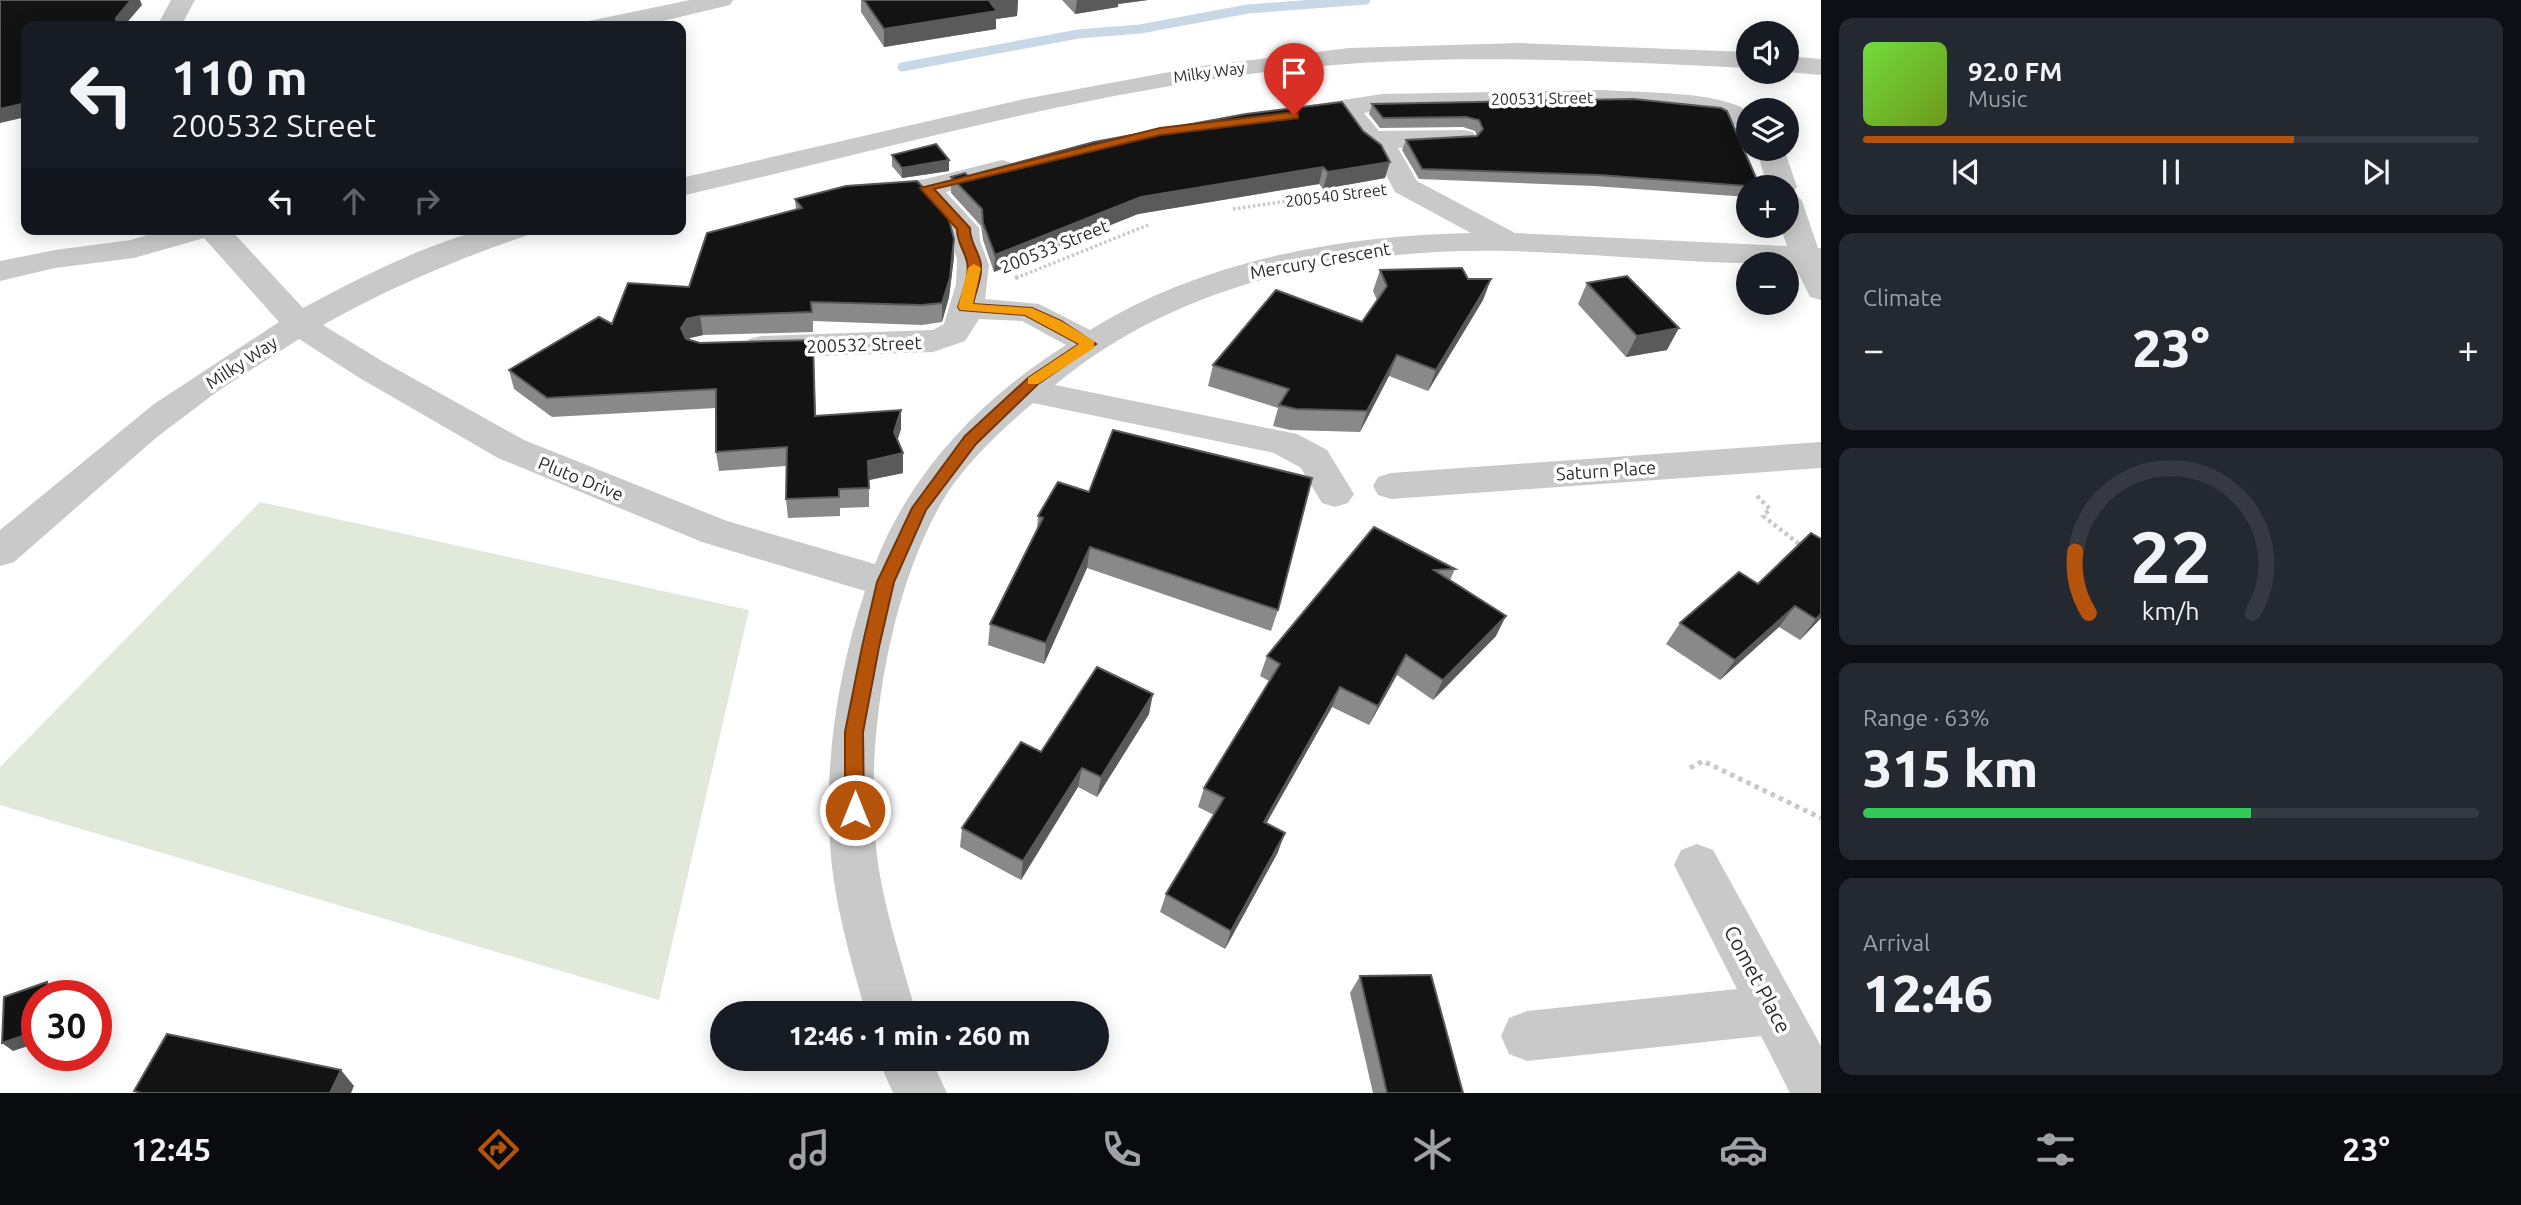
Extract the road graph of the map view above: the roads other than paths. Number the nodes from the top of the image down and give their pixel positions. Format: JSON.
{"nodes":[{"id":1,"x":183,"y":0,"type":"edge"},
{"id":2,"x":721,"y":0,"type":"edge"},
{"id":3,"x":172,"y":21,"type":"edge"},
{"id":4,"x":632,"y":21,"type":"edge"},
{"id":5,"x":1736,"y":59,"type":"edge"},
{"id":6,"x":1799,"y":65,"type":"edge"},
{"id":7,"x":1821,"y":67,"type":"edge"},
{"id":8,"x":1345,"y":106,"type":"junction"},
{"id":9,"x":1736,"y":116,"type":"edge"},
{"id":10,"x":1266,"y":118,"type":"edge"},
{"id":11,"x":1463,"y":138,"type":"edge"},
{"id":12,"x":1371,"y":140,"type":"junction"},
{"id":13,"x":1026,"y":163,"type":"edge"},
{"id":14,"x":686,"y":186,"type":"edge"},
{"id":15,"x":926,"y":188,"type":"junction"},
{"id":16,"x":841,"y":193,"type":"edge"},
{"id":17,"x":1799,"y":226,"type":"edge"},
{"id":18,"x":181,"y":235,"type":"edge"},
{"id":19,"x":218,"y":235,"type":"edge"},
{"id":20,"x":499,"y":235,"type":"edge"},
{"id":21,"x":1509,"y":242,"type":"junction"},
{"id":22,"x":1813,"y":256,"type":"edge"},
{"id":23,"x":5,"y":272,"type":"edge"},
{"id":24,"x":1821,"y":290,"type":"edge"},
{"id":25,"x":968,"y":299,"type":"junction"},
{"id":26,"x":299,"y":324,"type":"junction"},
{"id":27,"x":1089,"y":344,"type":"junction"},
{"id":28,"x":727,"y":348,"type":"edge"},
{"id":29,"x":1024,"y":390,"type":"junction"},
{"id":30,"x":1821,"y":455,"type":"edge"},
{"id":31,"x":1391,"y":485,"type":"dead end"},
{"id":32,"x":1335,"y":494,"type":"dead end"},
{"id":33,"x":0,"y":552,"type":"edge"},
{"id":34,"x":886,"y":582,"type":"junction"},
{"id":35,"x":1697,"y":865,"type":"dead end"},
{"id":36,"x":887,"y":1001,"type":"edge"},
{"id":37,"x":1774,"y":1010,"type":"junction"},
{"id":38,"x":1527,"y":1036,"type":"dead end"},
{"id":39,"x":910,"y":1071,"type":"edge"},
{"id":40,"x":921,"y":1093,"type":"edge"},
{"id":41,"x":1818,"y":1093,"type":"edge"}],
"edges":[{"from":1,"to":3,"type":"street"},
{"from":2,"to":4,"type":"street"},
{"from":5,"to":14,"type":"street","name":"Milky Way"},
{"from":6,"to":7,"type":"street"},
{"from":8,"to":9,"type":"street","name":"200531 Street"},
{"from":8,"to":10,"type":"street","name":"200531 Street"},
{"from":8,"to":12,"type":"street"},
{"from":11,"to":12,"type":"street"},
{"from":12,"to":21,"type":"street","name":"200540 Street"},
{"from":13,"to":15,"type":"street"},
{"from":15,"to":16,"type":"street"},
{"from":15,"to":25,"type":"street","name":"200532 Street"},
{"from":17,"to":22,"type":"street"},
{"from":18,"to":23,"type":"street"},
{"from":19,"to":26,"type":"street","name":"Pluto Drive"},
{"from":20,"to":26,"type":"street","name":"Milky Way"},
{"from":21,"to":22,"type":"street","name":"Mercury Crescent"},
{"from":21,"to":27,"type":"street","name":"Mercury Crescent"},
{"from":22,"to":24,"type":"street"},
{"from":25,"to":27,"type":"street"},
{"from":25,"to":28,"type":"street","name":"200532 Street"},
{"from":26,"to":33,"type":"street","name":"Milky Way"},
{"from":26,"to":34,"type":"street","name":"Pluto Drive"},
{"from":27,"to":29,"type":"street","name":"Mercury Crescent"},
{"from":29,"to":32,"type":"street"},
{"from":29,"to":34,"type":"street","name":"Mercury Crescent"},
{"from":30,"to":31,"type":"street","name":"Saturn Place"},
{"from":34,"to":36,"type":"street","name":"Mercury Crescent"},
{"from":35,"to":37,"type":"street","name":"Comet Place"},
{"from":37,"to":38,"type":"street"},
{"from":37,"to":41,"type":"street","name":"Comet Place"},
{"from":39,"to":40,"type":"street"}]}
